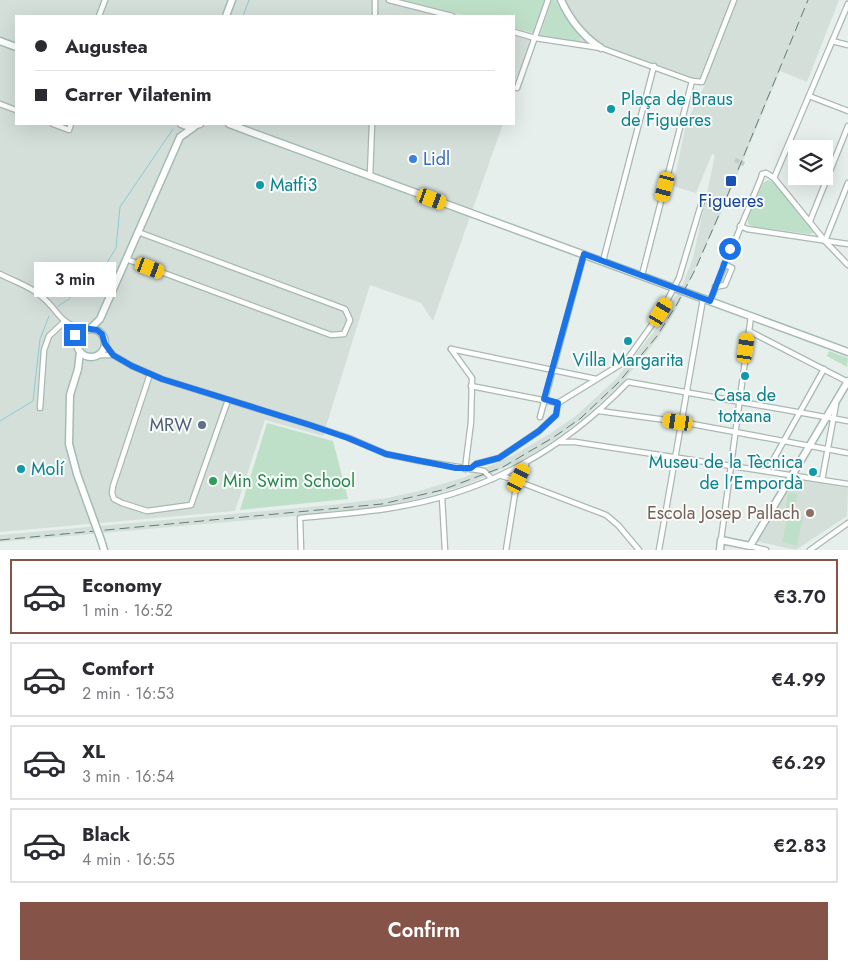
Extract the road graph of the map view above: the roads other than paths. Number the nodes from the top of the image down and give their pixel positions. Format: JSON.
{"nodes":[{"id":1,"x":104,"y":0,"type":"edge"},
{"id":2,"x":232,"y":0,"type":"edge"},
{"id":3,"x":375,"y":0,"type":"edge"},
{"id":4,"x":389,"y":0,"type":"edge"},
{"id":5,"x":548,"y":0,"type":"edge"},
{"id":6,"x":561,"y":0,"type":"edge"},
{"id":7,"x":734,"y":0,"type":"edge"},
{"id":8,"x":848,"y":4,"type":"edge"},
{"id":9,"x":99,"y":15,"type":"edge"},
{"id":10,"x":226,"y":15,"type":"edge"},
{"id":11,"x":375,"y":15,"type":"edge"},
{"id":12,"x":448,"y":15,"type":"edge"},
{"id":13,"x":515,"y":32,"type":"edge"},
{"id":14,"x":585,"y":35,"type":"junction"},
{"id":15,"x":535,"y":38,"type":"junction"},
{"id":16,"x":0,"y":41,"type":"edge"},
{"id":17,"x":832,"y":41,"type":"junction"},
{"id":18,"x":577,"y":44,"type":"junction"},
{"id":19,"x":848,"y":45,"type":"edge"},
{"id":20,"x":15,"y":47,"type":"edge"},
{"id":21,"x":601,"y":48,"type":"junction"},
{"id":22,"x":654,"y":66,"type":"junction"},
{"id":23,"x":692,"y":81,"type":"junction"},
{"id":24,"x":517,"y":88,"type":"dead end"},
{"id":25,"x":809,"y":96,"type":"junction"},
{"id":26,"x":0,"y":104,"type":"edge"},
{"id":27,"x":15,"y":110,"type":"edge"},
{"id":28,"x":848,"y":111,"type":"edge"},
{"id":29,"x":56,"y":125,"type":"edge"},
{"id":30,"x":71,"y":125,"type":"edge"},
{"id":31,"x":180,"y":125,"type":"edge"},
{"id":32,"x":182,"y":125,"type":"edge"},
{"id":33,"x":197,"y":125,"type":"edge"},
{"id":34,"x":232,"y":125,"type":"edge"},
{"id":35,"x":372,"y":125,"type":"edge"},
{"id":36,"x":848,"y":126,"type":"edge"},
{"id":37,"x":180,"y":137,"type":"junction"},
{"id":38,"x":370,"y":176,"type":"junction"},
{"id":39,"x":774,"y":178,"type":"junction"},
{"id":40,"x":848,"y":183,"type":"edge"},
{"id":41,"x":703,"y":198,"type":"dead end"},
{"id":42,"x":810,"y":221,"type":"junction"},
{"id":43,"x":740,"y":226,"type":"junction"},
{"id":44,"x":138,"y":232,"type":"junction"},
{"id":45,"x":825,"y":241,"type":"junction"},
{"id":46,"x":848,"y":244,"type":"edge"},
{"id":47,"x":584,"y":254,"type":"junction"},
{"id":48,"x":126,"y":259,"type":"junction"},
{"id":49,"x":603,"y":260,"type":"junction"},
{"id":50,"x":724,"y":264,"type":"junction"},
{"id":51,"x":848,"y":265,"type":"edge"},
{"id":52,"x":0,"y":274,"type":"edge"},
{"id":53,"x":642,"y":275,"type":"junction"},
{"id":54,"x":715,"y":287,"type":"junction"},
{"id":55,"x":675,"y":289,"type":"junction"},
{"id":56,"x":706,"y":300,"type":"junction"},
{"id":57,"x":751,"y":316,"type":"junction"},
{"id":58,"x":100,"y":319,"type":"junction"},
{"id":59,"x":65,"y":321,"type":"junction"},
{"id":60,"x":71,"y":326,"type":"junction"},
{"id":61,"x":88,"y":329,"type":"junction"},
{"id":62,"x":749,"y":331,"type":"junction"},
{"id":63,"x":101,"y":333,"type":"junction"},
{"id":64,"x":77,"y":339,"type":"junction"},
{"id":65,"x":105,"y":344,"type":"junction"},
{"id":66,"x":80,"y":352,"type":"junction"},
{"id":67,"x":848,"y":352,"type":"edge"},
{"id":68,"x":98,"y":355,"type":"junction"},
{"id":69,"x":113,"y":355,"type":"junction"},
{"id":70,"x":90,"y":357,"type":"junction"},
{"id":71,"x":78,"y":369,"type":"junction"},
{"id":72,"x":553,"y":369,"type":"junction"},
{"id":73,"x":824,"y":369,"type":"junction"},
{"id":74,"x":150,"y":374,"type":"junction"},
{"id":75,"x":596,"y":379,"type":"junction"},
{"id":76,"x":848,"y":381,"type":"edge"},
{"id":77,"x":471,"y":386,"type":"junction"},
{"id":78,"x":687,"y":392,"type":"junction"},
{"id":79,"x":544,"y":399,"type":"junction"},
{"id":80,"x":228,"y":400,"type":"junction"},
{"id":81,"x":739,"y":402,"type":"junction"},
{"id":82,"x":558,"y":403,"type":"junction"},
{"id":83,"x":40,"y":408,"type":"dead end"},
{"id":84,"x":599,"y":411,"type":"junction"},
{"id":85,"x":800,"y":412,"type":"junction"},
{"id":86,"x":540,"y":417,"type":"dead end"},
{"id":87,"x":829,"y":418,"type":"junction"},
{"id":88,"x":848,"y":421,"type":"edge"},
{"id":89,"x":681,"y":422,"type":"junction"},
{"id":90,"x":735,"y":432,"type":"junction"},
{"id":91,"x":784,"y":441,"type":"junction"},
{"id":92,"x":557,"y":442,"type":"junction"},
{"id":93,"x":809,"y":446,"type":"junction"},
{"id":94,"x":828,"y":449,"type":"junction"},
{"id":95,"x":848,"y":453,"type":"edge"},
{"id":96,"x":675,"y":457,"type":"junction"},
{"id":97,"x":526,"y":463,"type":"junction"},
{"id":98,"x":732,"y":466,"type":"junction"},
{"id":99,"x":471,"y":468,"type":"junction"},
{"id":100,"x":465,"y":469,"type":"junction"},
{"id":101,"x":767,"y":472,"type":"junction"},
{"id":102,"x":792,"y":475,"type":"junction"},
{"id":103,"x":502,"y":476,"type":"junction"},
{"id":104,"x":492,"y":479,"type":"junction"},
{"id":105,"x":822,"y":480,"type":"junction"},
{"id":106,"x":517,"y":481,"type":"junction"},
{"id":107,"x":848,"y":484,"type":"edge"},
{"id":108,"x":442,"y":497,"type":"junction"},
{"id":109,"x":848,"y":522,"type":"edge"},
{"id":110,"x":722,"y":540,"type":"junction"},
{"id":111,"x":750,"y":546,"type":"junction"},
{"id":112,"x":104,"y":550,"type":"edge"},
{"id":113,"x":301,"y":550,"type":"edge"},
{"id":114,"x":444,"y":550,"type":"edge"},
{"id":115,"x":506,"y":550,"type":"edge"},
{"id":116,"x":639,"y":550,"type":"edge"},
{"id":117,"x":659,"y":550,"type":"edge"},
{"id":118,"x":720,"y":550,"type":"edge"},
{"id":119,"x":766,"y":550,"type":"edge"},
{"id":120,"x":810,"y":550,"type":"edge"}],
"edges":[{"from":1,"to":9,"type":"street"},
{"from":2,"to":10,"type":"street"},
{"from":3,"to":11,"type":"street"},
{"from":4,"to":12,"type":"street"},
{"from":5,"to":15,"type":"street"},
{"from":6,"to":14,"type":"street"},
{"from":7,"to":23,"type":"street"},
{"from":8,"to":17,"type":"street"},
{"from":13,"to":15,"type":"street"},
{"from":14,"to":18,"type":"street"},
{"from":14,"to":21,"type":"street"},
{"from":15,"to":18,"type":"street"},
{"from":15,"to":24,"type":"street"},
{"from":16,"to":20,"type":"street"},
{"from":17,"to":19,"type":"street"},
{"from":17,"to":25,"type":"street"},
{"from":18,"to":21,"type":"street"},
{"from":21,"to":22,"type":"street"},
{"from":22,"to":23,"type":"street"},
{"from":22,"to":49,"type":"street"},
{"from":23,"to":53,"type":"street"},
{"from":25,"to":28,"type":"street"},
{"from":25,"to":39,"type":"street"},
{"from":26,"to":27,"type":"street"},
{"from":29,"to":30,"type":"street"},
{"from":31,"to":37,"type":"street"},
{"from":32,"to":33,"type":"street"},
{"from":33,"to":37,"type":"street"},
{"from":34,"to":38,"type":"street"},
{"from":35,"to":38,"type":"street"},
{"from":36,"to":42,"type":"street"},
{"from":37,"to":44,"type":"street"},
{"from":38,"to":47,"type":"street"},
{"from":39,"to":42,"type":"street"},
{"from":39,"to":43,"type":"street"},
{"from":40,"to":45,"type":"street"},
{"from":41,"to":55,"type":"street"},
{"from":42,"to":45,"type":"street"},
{"from":43,"to":45,"type":"street"},
{"from":43,"to":50,"type":"street"},
{"from":44,"to":48,"type":"street"},
{"from":44,"to":48,"type":"street"},
{"from":45,"to":46,"type":"street"},
{"from":45,"to":51,"type":"street"},
{"from":47,"to":49,"type":"street"},
{"from":47,"to":72,"type":"street"},
{"from":48,"to":58,"type":"street"},
{"from":49,"to":53,"type":"street"},
{"from":50,"to":54,"type":"street"},
{"from":50,"to":54,"type":"street"},
{"from":52,"to":59,"type":"street"},
{"from":53,"to":55,"type":"street"},
{"from":54,"to":56,"type":"street"},
{"from":55,"to":56,"type":"street"},
{"from":55,"to":75,"type":"street"},
{"from":56,"to":57,"type":"street"},
{"from":56,"to":78,"type":"street"},
{"from":57,"to":62,"type":"street"},
{"from":57,"to":67,"type":"street"},
{"from":58,"to":61,"type":"street"},
{"from":58,"to":63,"type":"street"},
{"from":59,"to":60,"type":"street"},
{"from":59,"to":83,"type":"street"},
{"from":60,"to":61,"type":"street"},
{"from":60,"to":64,"type":"street"},
{"from":61,"to":63,"type":"street"},
{"from":61,"to":64,"type":"street"},
{"from":62,"to":73,"type":"street"},
{"from":62,"to":81,"type":"street"},
{"from":63,"to":65,"type":"street"},
{"from":64,"to":66,"type":"street"},
{"from":65,"to":68,"type":"street"},
{"from":65,"to":69,"type":"street"},
{"from":66,"to":70,"type":"street"},
{"from":66,"to":71,"type":"street"},
{"from":68,"to":69,"type":"street"},
{"from":68,"to":70,"type":"street"},
{"from":69,"to":74,"type":"street"},
{"from":70,"to":71,"type":"street"},
{"from":71,"to":112,"type":"street","bridge":true},
{"from":72,"to":75,"type":"street"},
{"from":72,"to":77,"type":"street"},
{"from":72,"to":79,"type":"street"},
{"from":73,"to":76,"type":"street"},
{"from":73,"to":85,"type":"street"},
{"from":74,"to":80,"type":"street"},
{"from":74,"to":80,"type":"street"},
{"from":75,"to":82,"type":"street"},
{"from":76,"to":87,"type":"street"},
{"from":77,"to":79,"type":"street"},
{"from":77,"to":100,"type":"street"},
{"from":78,"to":81,"type":"street"},
{"from":78,"to":84,"type":"street"},
{"from":78,"to":89,"type":"street"},
{"from":79,"to":82,"type":"street"},
{"from":79,"to":86,"type":"street"},
{"from":80,"to":100,"type":"street"},
{"from":81,"to":85,"type":"street"},
{"from":81,"to":90,"type":"street"},
{"from":82,"to":99,"type":"street"},
{"from":84,"to":89,"type":"street"},
{"from":84,"to":92,"type":"street"},
{"from":85,"to":87,"type":"street"},
{"from":85,"to":91,"type":"street"},
{"from":87,"to":88,"type":"street"},
{"from":87,"to":93,"type":"street"},
{"from":87,"to":94,"type":"street"},
{"from":89,"to":90,"type":"street"},
{"from":89,"to":96,"type":"street"},
{"from":90,"to":91,"type":"street"},
{"from":90,"to":98,"type":"street"},
{"from":91,"to":93,"type":"street"},
{"from":91,"to":101,"type":"street"},
{"from":92,"to":96,"type":"street"},
{"from":92,"to":97,"type":"street"},
{"from":93,"to":94,"type":"street"},
{"from":93,"to":102,"type":"street"},
{"from":94,"to":95,"type":"street"},
{"from":94,"to":105,"type":"street"},
{"from":96,"to":98,"type":"street"},
{"from":96,"to":117,"type":"street"},
{"from":97,"to":103,"type":"street"},
{"from":97,"to":106,"type":"street"},
{"from":98,"to":101,"type":"street"},
{"from":98,"to":110,"type":"street"},
{"from":99,"to":100,"type":"street"},
{"from":99,"to":104,"type":"street"},
{"from":101,"to":102,"type":"street"},
{"from":102,"to":105,"type":"street"},
{"from":102,"to":111,"type":"street"},
{"from":103,"to":104,"type":"street"},
{"from":103,"to":106,"type":"street"},
{"from":104,"to":108,"type":"street"},
{"from":105,"to":107,"type":"street"},
{"from":106,"to":115,"type":"street"},
{"from":106,"to":116,"type":"street"},
{"from":108,"to":113,"type":"street"},
{"from":108,"to":114,"type":"street"},
{"from":109,"to":120,"type":"street"},
{"from":110,"to":111,"type":"street"},
{"from":110,"to":118,"type":"street"},
{"from":111,"to":119,"type":"street"}]}
